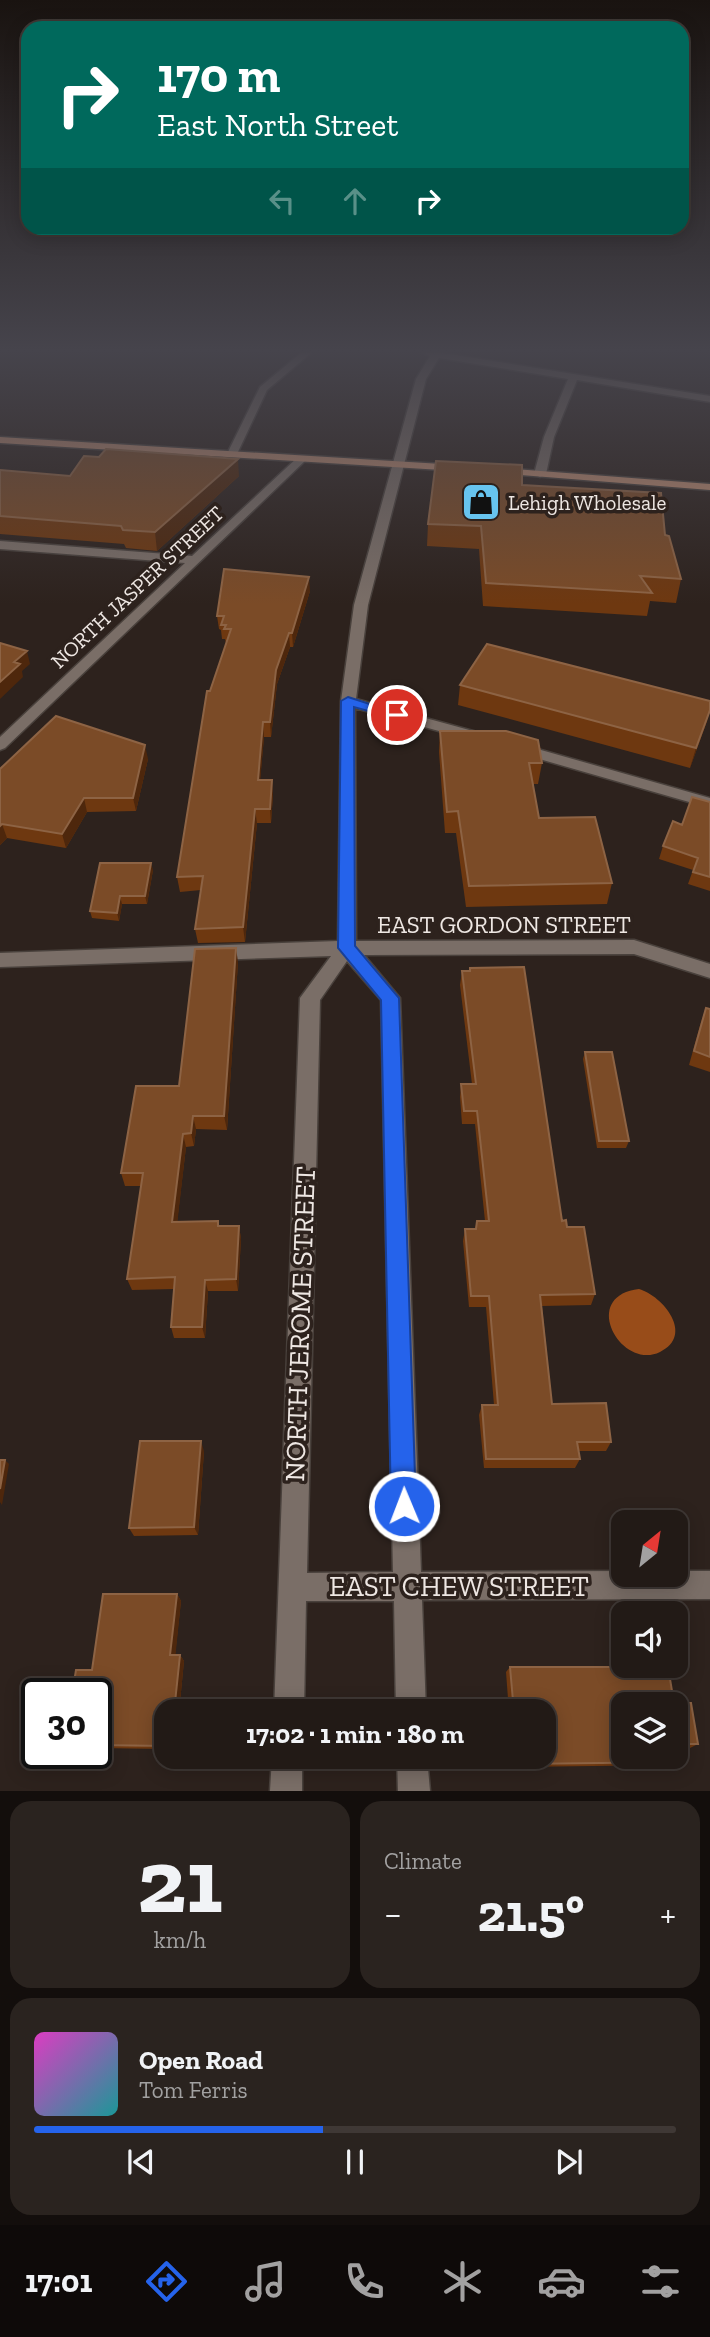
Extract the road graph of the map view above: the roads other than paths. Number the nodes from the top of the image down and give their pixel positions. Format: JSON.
{"nodes":[{"id":1,"x":241,"y":437,"type":"edge"},
{"id":2,"x":405,"y":437,"type":"edge"},
{"id":3,"x":549,"y":437,"type":"edge"},
{"id":4,"x":0,"y":440,"type":"edge"},
{"id":5,"x":232,"y":454,"type":"junction"},
{"id":6,"x":302,"y":458,"type":"junction"},
{"id":7,"x":398,"y":464,"type":"junction"},
{"id":8,"x":475,"y":470,"type":"edge"},
{"id":9,"x":488,"y":470,"type":"edge"},
{"id":10,"x":540,"y":474,"type":"junction"},
{"id":11,"x":710,"y":487,"type":"edge"},
{"id":12,"x":0,"y":545,"type":"edge"},
{"id":13,"x":195,"y":560,"type":"junction"},
{"id":14,"x":348,"y":701,"type":"junction"},
{"id":15,"x":0,"y":745,"type":"edge"},
{"id":16,"x":710,"y":803,"type":"edge"},
{"id":17,"x":347,"y":948,"type":"junction"},
{"id":18,"x":0,"y":960,"type":"edge"},
{"id":19,"x":710,"y":971,"type":"edge"},
{"id":20,"x":710,"y":1585,"type":"edge"},
{"id":21,"x":406,"y":1586,"type":"junction"},
{"id":22,"x":292,"y":1587,"type":"junction"},
{"id":23,"x":289,"y":1699,"type":"edge"},
{"id":24,"x":410,"y":1699,"type":"edge"},
{"id":25,"x":287,"y":1769,"type":"edge"},
{"id":26,"x":413,"y":1769,"type":"edge"},
{"id":27,"x":286,"y":1791,"type":"edge"},
{"id":28,"x":414,"y":1791,"type":"edge"}],
"edges":[{"from":1,"to":5,"type":"street"},
{"from":2,"to":7,"type":"street"},
{"from":3,"to":10,"type":"street"},
{"from":4,"to":5,"type":"main road"},
{"from":5,"to":6,"type":"main road"},
{"from":6,"to":7,"type":"main road"},
{"from":6,"to":13,"type":"street","name":"NORTH JASPER STREET"},
{"from":7,"to":8,"type":"main road"},
{"from":7,"to":14,"type":"street"},
{"from":9,"to":10,"type":"main road"},
{"from":10,"to":11,"type":"main road"},
{"from":12,"to":13,"type":"street"},
{"from":13,"to":15,"type":"street","name":"NORTH JASPER STREET"},
{"from":14,"to":16,"type":"street"},
{"from":14,"to":17,"type":"street"},
{"from":17,"to":18,"type":"street","name":"EAST GORDON STREET"},
{"from":17,"to":19,"type":"street","name":"EAST GORDON STREET"},
{"from":17,"to":21,"type":"street"},
{"from":17,"to":22,"type":"street","name":"NORTH JEROME STREET"},
{"from":20,"to":21,"type":"street","name":"EAST CHEW STREET"},
{"from":21,"to":22,"type":"street","name":"EAST CHEW STREET"},
{"from":21,"to":24,"type":"street"},
{"from":22,"to":23,"type":"street","name":"NORTH JEROME STREET"},
{"from":25,"to":27,"type":"street"},
{"from":26,"to":28,"type":"street"}]}
